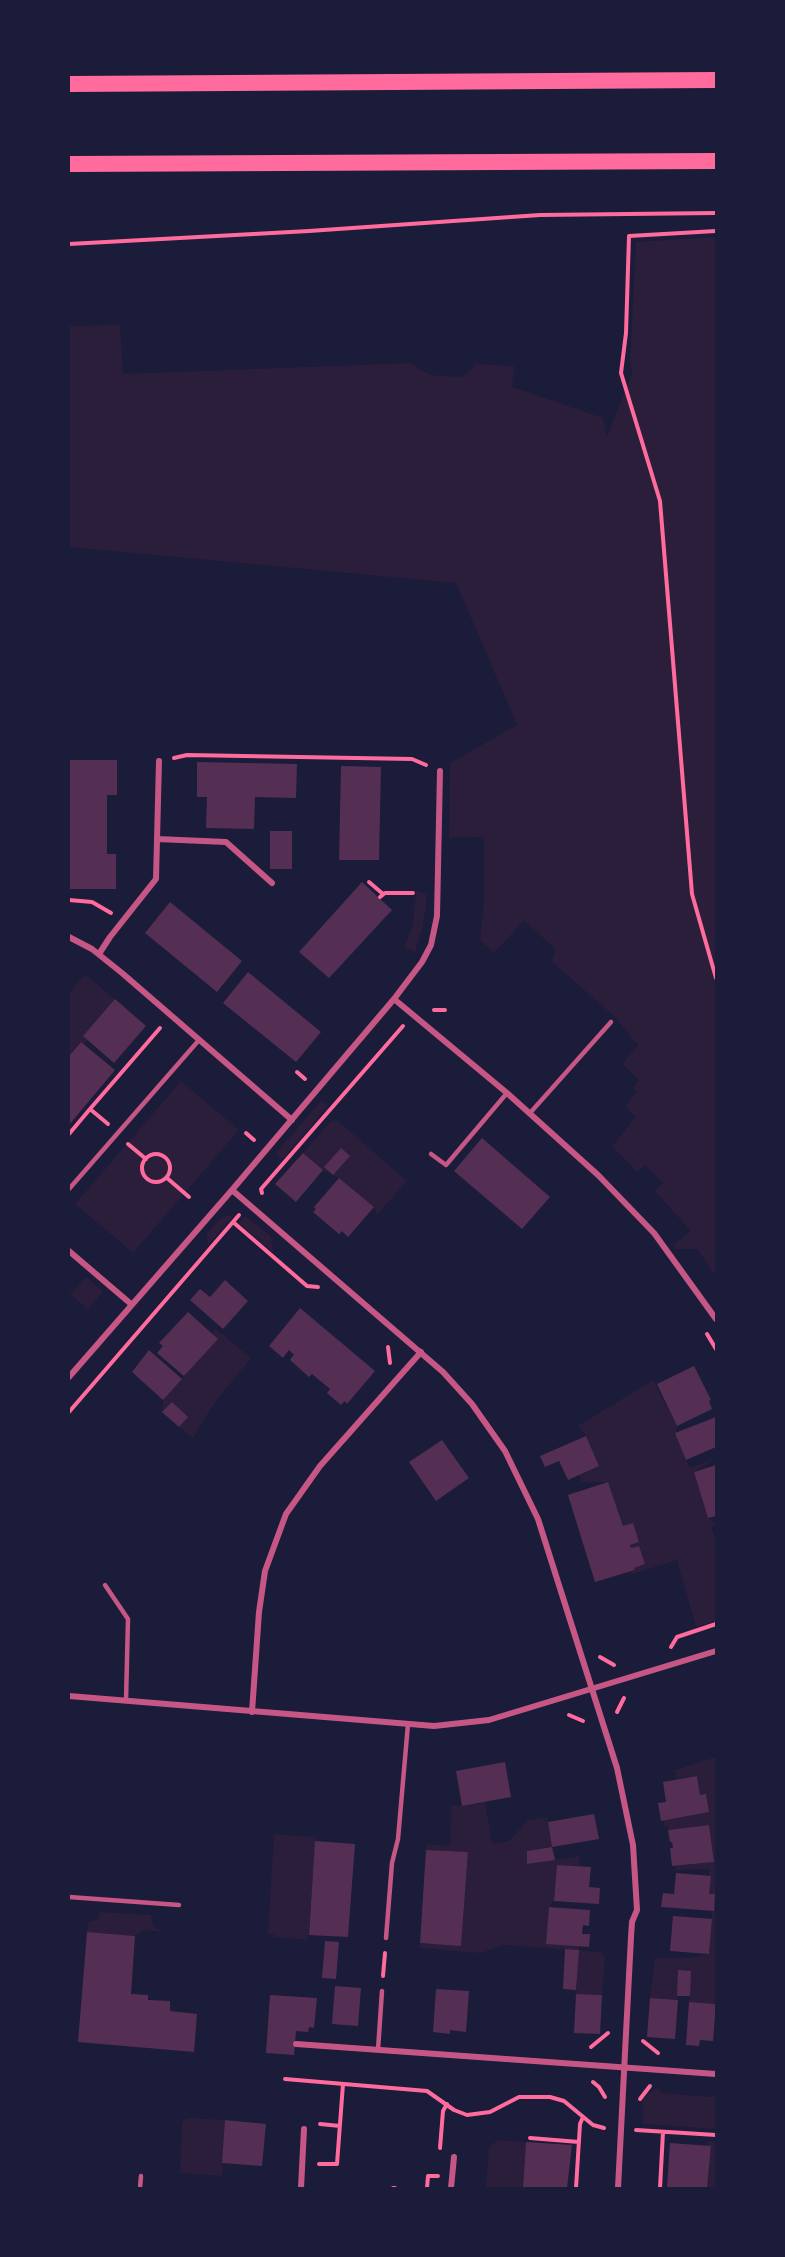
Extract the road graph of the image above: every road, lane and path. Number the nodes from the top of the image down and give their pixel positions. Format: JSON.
{"nodes":[{"id":1,"x":716,"y":80,"type":"edge"},
{"id":2,"x":69,"y":84,"type":"edge"},
{"id":3,"x":716,"y":162,"type":"edge"},
{"id":4,"x":69,"y":164,"type":"edge"},
{"id":5,"x":298,"y":164,"type":"junction"},
{"id":6,"x":69,"y":175,"type":"edge"},
{"id":7,"x":716,"y":213,"type":"edge"},
{"id":8,"x":716,"y":231,"type":"edge"},
{"id":9,"x":69,"y":244,"type":"edge"},
{"id":10,"x":159,"y":761,"type":"joint"},
{"id":11,"x":440,"y":771,"type":"joint"},
{"id":12,"x":158,"y":839,"type":"junction"},
{"id":13,"x":369,"y":882,"type":"dead end"},
{"id":14,"x":272,"y":883,"type":"dead end"},
{"id":15,"x":413,"y":893,"type":"dead end"},
{"id":16,"x":69,"y":937,"type":"edge"},
{"id":17,"x":99,"y":954,"type":"junction"},
{"id":18,"x":716,"y":978,"type":"edge"},
{"id":19,"x":394,"y":999,"type":"junction"},
{"id":20,"x":445,"y":1010,"type":"dead end"},
{"id":21,"x":431,"y":1011,"type":"dead end"},
{"id":22,"x":611,"y":1022,"type":"dead end"},
{"id":23,"x":162,"y":1026,"type":"dead end"},
{"id":24,"x":199,"y":1040,"type":"junction"},
{"id":25,"x":507,"y":1093,"type":"junction"},
{"id":26,"x":90,"y":1109,"type":"junction"},
{"id":27,"x":530,"y":1113,"type":"junction"},
{"id":28,"x":292,"y":1120,"type":"junction"},
{"id":29,"x":69,"y":1134,"type":"edge"},
{"id":30,"x":117,"y":1134,"type":"junction"},
{"id":31,"x":431,"y":1154,"type":"dead end"},
{"id":32,"x":146,"y":1159,"type":"junction"},
{"id":33,"x":167,"y":1178,"type":"junction"},
{"id":34,"x":69,"y":1190,"type":"edge"},
{"id":35,"x":232,"y":1190,"type":"junction"},
{"id":36,"x":261,"y":1190,"type":"dead end"},
{"id":37,"x":189,"y":1197,"type":"dead end"},
{"id":38,"x":249,"y":1204,"type":"junction"},
{"id":39,"x":233,"y":1222,"type":"junction"},
{"id":40,"x":69,"y":1251,"type":"edge"},
{"id":41,"x":323,"y":1287,"type":"dead end"},
{"id":42,"x":131,"y":1304,"type":"junction"},
{"id":43,"x":716,"y":1319,"type":"edge"},
{"id":44,"x":704,"y":1328,"type":"dead end"},
{"id":45,"x":385,"y":1340,"type":"dead end"},
{"id":46,"x":716,"y":1349,"type":"edge"},
{"id":47,"x":421,"y":1352,"type":"junction"},
{"id":48,"x":389,"y":1368,"type":"dead end"},
{"id":49,"x":69,"y":1377,"type":"edge"},
{"id":50,"x":69,"y":1412,"type":"edge"},
{"id":51,"x":105,"y":1585,"type":"dead end"},
{"id":52,"x":716,"y":1651,"type":"edge"},
{"id":53,"x":593,"y":1689,"type":"junction"},
{"id":54,"x":69,"y":1696,"type":"edge"},
{"id":55,"x":126,"y":1701,"type":"junction"},
{"id":56,"x":252,"y":1712,"type":"junction"},
{"id":57,"x":564,"y":1715,"type":"dead end"},
{"id":58,"x":408,"y":1724,"type":"junction"},
{"id":59,"x":588,"y":1725,"type":"dead end"},
{"id":60,"x":69,"y":1897,"type":"edge"},
{"id":61,"x":179,"y":1905,"type":"dead end"},
{"id":62,"x":386,"y":1938,"type":"joint"},
{"id":63,"x":382,"y":1991,"type":"joint"},
{"id":64,"x":611,"y":2028,"type":"dead end"},
{"id":65,"x":296,"y":2044,"type":"dead end"},
{"id":66,"x":594,"y":2045,"type":"junction"},
{"id":67,"x":585,"y":2048,"type":"dead end"},
{"id":68,"x":653,"y":2049,"type":"dead end"},
{"id":69,"x":378,"y":2050,"type":"junction"},
{"id":70,"x":593,"y":2064,"type":"junction"},
{"id":71,"x":623,"y":2067,"type":"junction"},
{"id":72,"x":651,"y":2069,"type":"junction"},
{"id":73,"x":716,"y":2074,"type":"edge"},
{"id":74,"x":285,"y":2079,"type":"dead end"},
{"id":75,"x":343,"y":2084,"type":"junction"},
{"id":76,"x":605,"y":2101,"type":"dead end"},
{"id":77,"x":639,"y":2105,"type":"dead end"},
{"id":78,"x":583,"y":2117,"type":"junction"},
{"id":79,"x":639,"y":2124,"type":"dead end"},
{"id":80,"x":304,"y":2129,"type":"dead end"},
{"id":81,"x":621,"y":2129,"type":"junction"},
{"id":82,"x":639,"y":2130,"type":"junction"},
{"id":83,"x":663,"y":2132,"type":"junction"},
{"id":84,"x":716,"y":2135,"type":"edge"},
{"id":85,"x":530,"y":2138,"type":"dead end"},
{"id":86,"x":579,"y":2142,"type":"junction"},
{"id":87,"x":454,"y":2157,"type":"dead end"},
{"id":88,"x":302,"y":2163,"type":"junction"},
{"id":89,"x":141,"y":2176,"type":"dead end"},
{"id":90,"x":140,"y":2188,"type":"edge"},
{"id":91,"x":301,"y":2188,"type":"edge"},
{"id":92,"x":451,"y":2188,"type":"edge"},
{"id":93,"x":576,"y":2188,"type":"edge"},
{"id":94,"x":618,"y":2188,"type":"edge"},
{"id":95,"x":660,"y":2188,"type":"edge"}],
"edges":[{"from":1,"to":2,"type":"highway"},
{"from":3,"to":5,"type":"highway"},
{"from":4,"to":5,"type":"highway"},
{"from":5,"to":6,"type":"highway"},
{"from":7,"to":9,"type":"path"},
{"from":8,"to":18,"type":"path"},
{"from":10,"to":11,"type":"path"},
{"from":10,"to":12,"type":"street"},
{"from":11,"to":19,"type":"street"},
{"from":12,"to":14,"type":"street"},
{"from":12,"to":17,"type":"street"},
{"from":13,"to":15,"type":"path"},
{"from":16,"to":17,"type":"street"},
{"from":17,"to":24,"type":"street"},
{"from":19,"to":25,"type":"street"},
{"from":19,"to":28,"type":"street"},
{"from":20,"to":21,"type":"path"},
{"from":22,"to":27,"type":"lane"},
{"from":23,"to":26,"type":"path"},
{"from":24,"to":28,"type":"street"},
{"from":24,"to":30,"type":"lane"},
{"from":25,"to":27,"type":"street"},
{"from":25,"to":31,"type":"lane"},
{"from":26,"to":29,"type":"path"},
{"from":26,"to":30,"type":"path"},
{"from":27,"to":43,"type":"street"},
{"from":28,"to":35,"type":"street"},
{"from":30,"to":32,"type":"path"},
{"from":30,"to":34,"type":"lane"},
{"from":32,"to":33,"type":"path"},
{"from":32,"to":33,"type":"path"},
{"from":33,"to":37,"type":"path"},
{"from":35,"to":38,"type":"street"},
{"from":35,"to":42,"type":"street"},
{"from":36,"to":38,"type":"path"},
{"from":38,"to":39,"type":"path"},
{"from":38,"to":47,"type":"street"},
{"from":39,"to":41,"type":"path"},
{"from":39,"to":50,"type":"path"},
{"from":40,"to":42,"type":"street"},
{"from":42,"to":49,"type":"street"},
{"from":44,"to":46,"type":"path"},
{"from":45,"to":48,"type":"path"},
{"from":47,"to":53,"type":"street"},
{"from":47,"to":56,"type":"street"},
{"from":51,"to":55,"type":"lane"},
{"from":52,"to":53,"type":"street"},
{"from":53,"to":58,"type":"street"},
{"from":53,"to":71,"type":"street"},
{"from":54,"to":55,"type":"street"},
{"from":55,"to":56,"type":"street"},
{"from":56,"to":58,"type":"street"},
{"from":57,"to":59,"type":"path"},
{"from":58,"to":62,"type":"lane"},
{"from":60,"to":61,"type":"lane"},
{"from":62,"to":63,"type":"path"},
{"from":63,"to":69,"type":"lane"},
{"from":64,"to":66,"type":"path"},
{"from":65,"to":69,"type":"street"},
{"from":66,"to":67,"type":"path"},
{"from":66,"to":70,"type":"path"},
{"from":68,"to":72,"type":"path"},
{"from":69,"to":70,"type":"street"},
{"from":70,"to":71,"type":"street"},
{"from":70,"to":76,"type":"path"},
{"from":71,"to":72,"type":"street"},
{"from":71,"to":81,"type":"street"},
{"from":72,"to":73,"type":"street"},
{"from":72,"to":77,"type":"path"},
{"from":74,"to":75,"type":"path"},
{"from":75,"to":78,"type":"path"},
{"from":75,"to":88,"type":"path"},
{"from":78,"to":81,"type":"path"},
{"from":78,"to":86,"type":"path"},
{"from":79,"to":82,"type":"path"},
{"from":80,"to":88,"type":"street"},
{"from":81,"to":82,"type":"path"},
{"from":81,"to":94,"type":"street"},
{"from":82,"to":83,"type":"path"},
{"from":83,"to":84,"type":"path"},
{"from":83,"to":95,"type":"path"},
{"from":85,"to":86,"type":"path"},
{"from":86,"to":93,"type":"path"},
{"from":87,"to":92,"type":"street"},
{"from":88,"to":91,"type":"street"},
{"from":89,"to":90,"type":"lane"}]}
